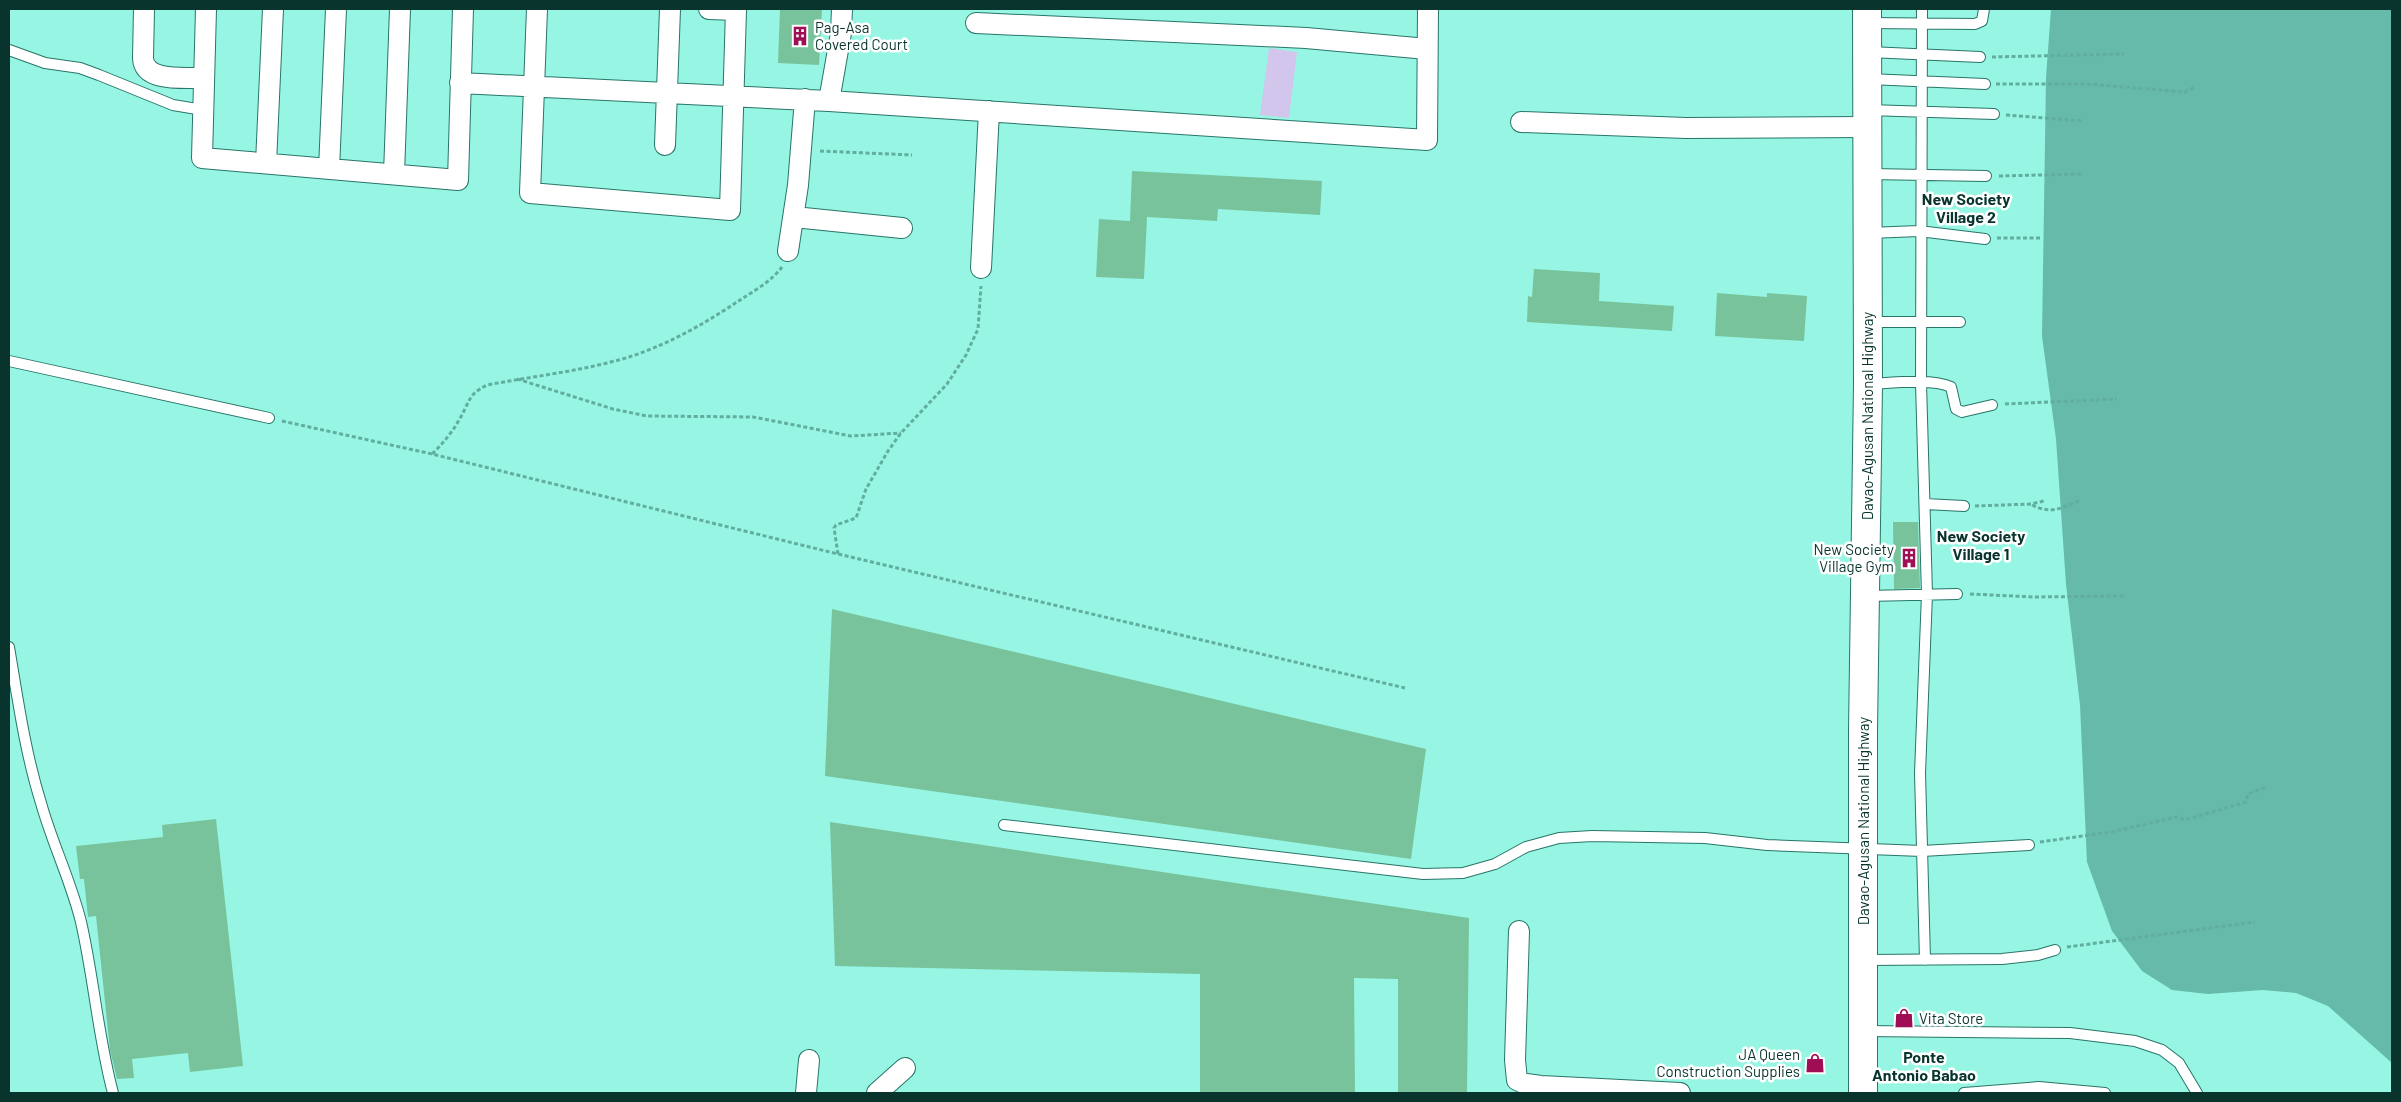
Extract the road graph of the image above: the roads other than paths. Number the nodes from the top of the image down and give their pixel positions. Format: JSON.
{"nodes":[{"id":1,"x":144,"y":9,"type":"edge"},
{"id":2,"x":206,"y":9,"type":"edge"},
{"id":3,"x":273,"y":9,"type":"edge"},
{"id":4,"x":336,"y":9,"type":"edge"},
{"id":5,"x":400,"y":9,"type":"edge"},
{"id":6,"x":463,"y":9,"type":"edge"},
{"id":7,"x":537,"y":9,"type":"edge"},
{"id":8,"x":670,"y":9,"type":"edge"},
{"id":9,"x":709,"y":9,"type":"edge"},
{"id":10,"x":842,"y":9,"type":"edge"},
{"id":11,"x":1428,"y":9,"type":"edge"},
{"id":12,"x":1922,"y":9,"type":"edge"},
{"id":13,"x":1984,"y":9,"type":"edge"},
{"id":14,"x":1867,"y":16,"type":"edge"},
{"id":15,"x":976,"y":23,"type":"dead end"},
{"id":16,"x":1922,"y":23,"type":"junction"},
{"id":17,"x":1427,"y":49,"type":"junction"},
{"id":18,"x":9,"y":50,"type":"edge"},
{"id":19,"x":1867,"y":52,"type":"junction"},
{"id":20,"x":1921,"y":55,"type":"junction"},
{"id":21,"x":1980,"y":57,"type":"road end"},
{"id":22,"x":204,"y":78,"type":"junction"},
{"id":23,"x":1867,"y":79,"type":"junction"},
{"id":24,"x":1921,"y":81,"type":"junction"},
{"id":25,"x":460,"y":83,"type":"junction"},
{"id":26,"x":1986,"y":84,"type":"road end"},
{"id":27,"x":534,"y":86,"type":"junction"},
{"id":28,"x":667,"y":92,"type":"junction"},
{"id":29,"x":733,"y":95,"type":"junction"},
{"id":30,"x":805,"y":100,"type":"junction"},
{"id":31,"x":829,"y":101,"type":"junction"},
{"id":32,"x":203,"y":110,"type":"junction"},
{"id":33,"x":989,"y":111,"type":"junction"},
{"id":34,"x":1920,"y":111,"type":"junction"},
{"id":35,"x":1994,"y":114,"type":"road end"},
{"id":36,"x":1867,"y":118,"type":"junction"},
{"id":37,"x":1521,"y":122,"type":"dead end"},
{"id":38,"x":665,"y":145,"type":"dead end"},
{"id":39,"x":266,"y":164,"type":"junction"},
{"id":40,"x":330,"y":169,"type":"junction"},
{"id":41,"x":394,"y":174,"type":"junction"},
{"id":42,"x":1867,"y":174,"type":"junction"},
{"id":43,"x":1920,"y":174,"type":"junction"},
{"id":44,"x":1986,"y":176,"type":"road end"},
{"id":45,"x":794,"y":217,"type":"junction"},
{"id":46,"x":902,"y":228,"type":"dead end"},
{"id":47,"x":1919,"y":231,"type":"junction"},
{"id":48,"x":1867,"y":233,"type":"junction"},
{"id":49,"x":1985,"y":239,"type":"road end"},
{"id":50,"x":788,"y":251,"type":"road end"},
{"id":51,"x":982,"y":268,"type":"road end"},
{"id":52,"x":1922,"y":321,"type":"junction"},
{"id":53,"x":1867,"y":322,"type":"junction"},
{"id":54,"x":1960,"y":322,"type":"dead end"},
{"id":55,"x":9,"y":360,"type":"edge"},
{"id":56,"x":1920,"y":383,"type":"junction"},
{"id":57,"x":1868,"y":384,"type":"junction"},
{"id":58,"x":1992,"y":404,"type":"road end"},
{"id":59,"x":269,"y":418,"type":"road end"},
{"id":60,"x":1925,"y":504,"type":"junction"},
{"id":61,"x":1964,"y":506,"type":"road end"},
{"id":62,"x":1927,"y":594,"type":"junction"},
{"id":63,"x":1957,"y":594,"type":"road end"},
{"id":64,"x":1866,"y":596,"type":"junction"},
{"id":65,"x":9,"y":647,"type":"edge"},
{"id":66,"x":1004,"y":825,"type":"dead end"},
{"id":67,"x":2029,"y":845,"type":"road end"},
{"id":68,"x":1864,"y":848,"type":"junction"},
{"id":69,"x":1922,"y":851,"type":"junction"},
{"id":70,"x":1519,"y":931,"type":"dead end"},
{"id":71,"x":2055,"y":950,"type":"road end"},
{"id":72,"x":1863,"y":960,"type":"junction"},
{"id":73,"x":1925,"y":960,"type":"junction"},
{"id":74,"x":1862,"y":1031,"type":"junction"},
{"id":75,"x":809,"y":1060,"type":"dead end"},
{"id":76,"x":905,"y":1068,"type":"dead end"},
{"id":77,"x":113,"y":1093,"type":"edge"},
{"id":78,"x":806,"y":1093,"type":"edge"},
{"id":79,"x":877,"y":1093,"type":"edge"},
{"id":80,"x":1680,"y":1093,"type":"edge"},
{"id":81,"x":1863,"y":1093,"type":"edge"},
{"id":82,"x":1964,"y":1093,"type":"edge"},
{"id":83,"x":2105,"y":1093,"type":"edge"},
{"id":84,"x":2197,"y":1093,"type":"edge"}],
"edges":[{"from":1,"to":22,"type":"street"},
{"from":2,"to":22,"type":"street"},
{"from":3,"to":39,"type":"street"},
{"from":4,"to":40,"type":"street"},
{"from":5,"to":41,"type":"street"},
{"from":6,"to":25,"type":"street"},
{"from":7,"to":27,"type":"street"},
{"from":8,"to":28,"type":"street"},
{"from":9,"to":29,"type":"street"},
{"from":10,"to":31,"type":"street"},
{"from":11,"to":17,"type":"street"},
{"from":12,"to":16,"type":"lane"},
{"from":13,"to":16,"type":"lane"},
{"from":14,"to":16,"type":"lane"},
{"from":14,"to":19,"type":"highway","name":"Davao-Agusan National Highway"},
{"from":15,"to":17,"type":"street"},
{"from":16,"to":20,"type":"lane"},
{"from":17,"to":33,"type":"street"},
{"from":18,"to":32,"type":"lane"},
{"from":19,"to":20,"type":"lane"},
{"from":19,"to":23,"type":"highway","name":"Davao-Agusan National Highway"},
{"from":20,"to":21,"type":"lane"},
{"from":20,"to":24,"type":"lane"},
{"from":22,"to":32,"type":"street"},
{"from":23,"to":24,"type":"lane"},
{"from":23,"to":36,"type":"highway","name":"Davao-Agusan National Highway"},
{"from":24,"to":26,"type":"lane"},
{"from":24,"to":34,"type":"lane"},
{"from":25,"to":27,"type":"street"},
{"from":25,"to":41,"type":"street"},
{"from":27,"to":28,"type":"street"},
{"from":27,"to":29,"type":"street"},
{"from":28,"to":29,"type":"street"},
{"from":28,"to":38,"type":"street"},
{"from":29,"to":30,"type":"street"},
{"from":30,"to":31,"type":"street"},
{"from":30,"to":45,"type":"street"},
{"from":31,"to":33,"type":"street"},
{"from":32,"to":39,"type":"street"},
{"from":33,"to":51,"type":"street"},
{"from":34,"to":35,"type":"lane"},
{"from":34,"to":36,"type":"lane"},
{"from":34,"to":43,"type":"lane"},
{"from":36,"to":37,"type":"street"},
{"from":36,"to":42,"type":"highway","name":"Davao-Agusan National Highway"},
{"from":39,"to":40,"type":"street"},
{"from":40,"to":41,"type":"street"},
{"from":42,"to":43,"type":"lane"},
{"from":42,"to":48,"type":"highway","name":"Davao-Agusan National Highway"},
{"from":43,"to":44,"type":"lane"},
{"from":43,"to":47,"type":"lane"},
{"from":45,"to":46,"type":"street"},
{"from":45,"to":50,"type":"street"},
{"from":47,"to":48,"type":"lane"},
{"from":47,"to":49,"type":"lane"},
{"from":47,"to":52,"type":"lane"},
{"from":48,"to":53,"type":"highway","name":"Davao-Agusan National Highway"},
{"from":52,"to":53,"type":"lane"},
{"from":52,"to":54,"type":"lane"},
{"from":52,"to":56,"type":"lane"},
{"from":53,"to":57,"type":"highway","name":"Davao-Agusan National Highway"},
{"from":55,"to":59,"type":"lane"},
{"from":56,"to":57,"type":"lane"},
{"from":56,"to":58,"type":"lane"},
{"from":56,"to":60,"type":"lane"},
{"from":57,"to":64,"type":"highway","name":"Davao-Agusan National Highway"},
{"from":60,"to":61,"type":"lane"},
{"from":60,"to":62,"type":"lane"},
{"from":62,"to":63,"type":"lane"},
{"from":62,"to":64,"type":"lane"},
{"from":62,"to":69,"type":"lane"},
{"from":64,"to":68,"type":"highway","name":"Davao-Agusan National Highway"},
{"from":65,"to":77,"type":"lane"},
{"from":66,"to":68,"type":"lane"},
{"from":67,"to":69,"type":"lane"},
{"from":68,"to":69,"type":"lane"},
{"from":68,"to":72,"type":"highway","name":"Davao-Agusan National Highway"},
{"from":69,"to":73,"type":"lane"},
{"from":70,"to":80,"type":"street"},
{"from":71,"to":73,"type":"lane"},
{"from":72,"to":73,"type":"lane"},
{"from":72,"to":74,"type":"highway","name":"Davao-Agusan National Highway"},
{"from":74,"to":81,"type":"highway","name":"Davao-Agusan National Highway"},
{"from":74,"to":84,"type":"lane"},
{"from":75,"to":78,"type":"street"},
{"from":76,"to":79,"type":"street"},
{"from":82,"to":83,"type":"lane"}]}
